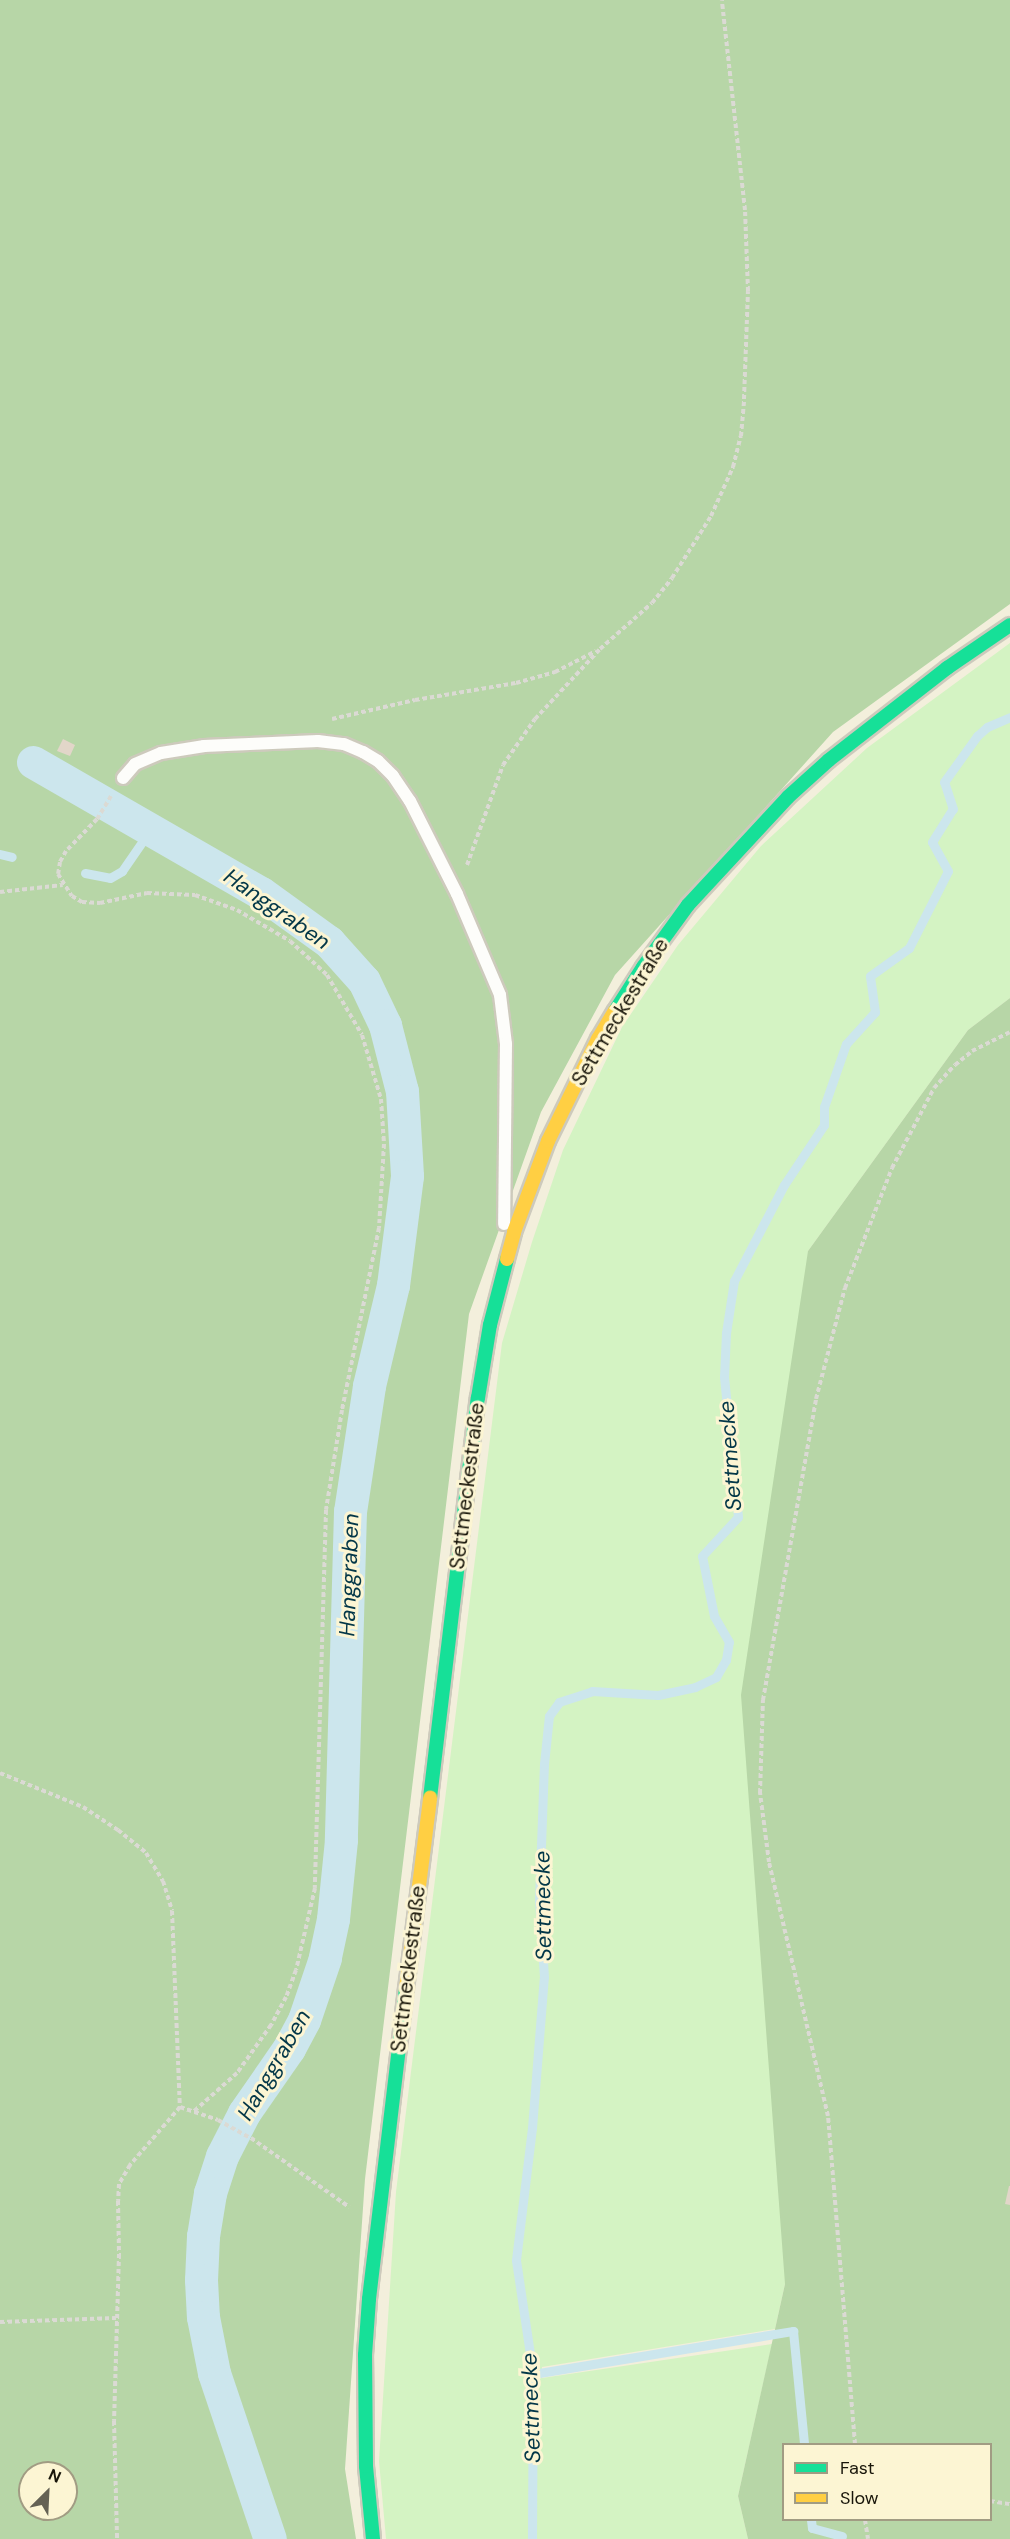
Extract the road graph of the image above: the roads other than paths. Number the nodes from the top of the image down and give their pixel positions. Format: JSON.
{"nodes":[{"id":1,"x":1010,"y":625,"type":"edge"},
{"id":2,"x":119,"y":782,"type":"road end"},
{"id":3,"x":503,"y":1269,"type":"junction"},
{"id":4,"x":373,"y":2539,"type":"edge"}],
"edges":[{"from":1,"to":3,"type":"street","name":"Settmeckestraße"},
{"from":2,"to":3,"type":"lane"},
{"from":3,"to":4,"type":"street","name":"Settmeckestraße"}]}
